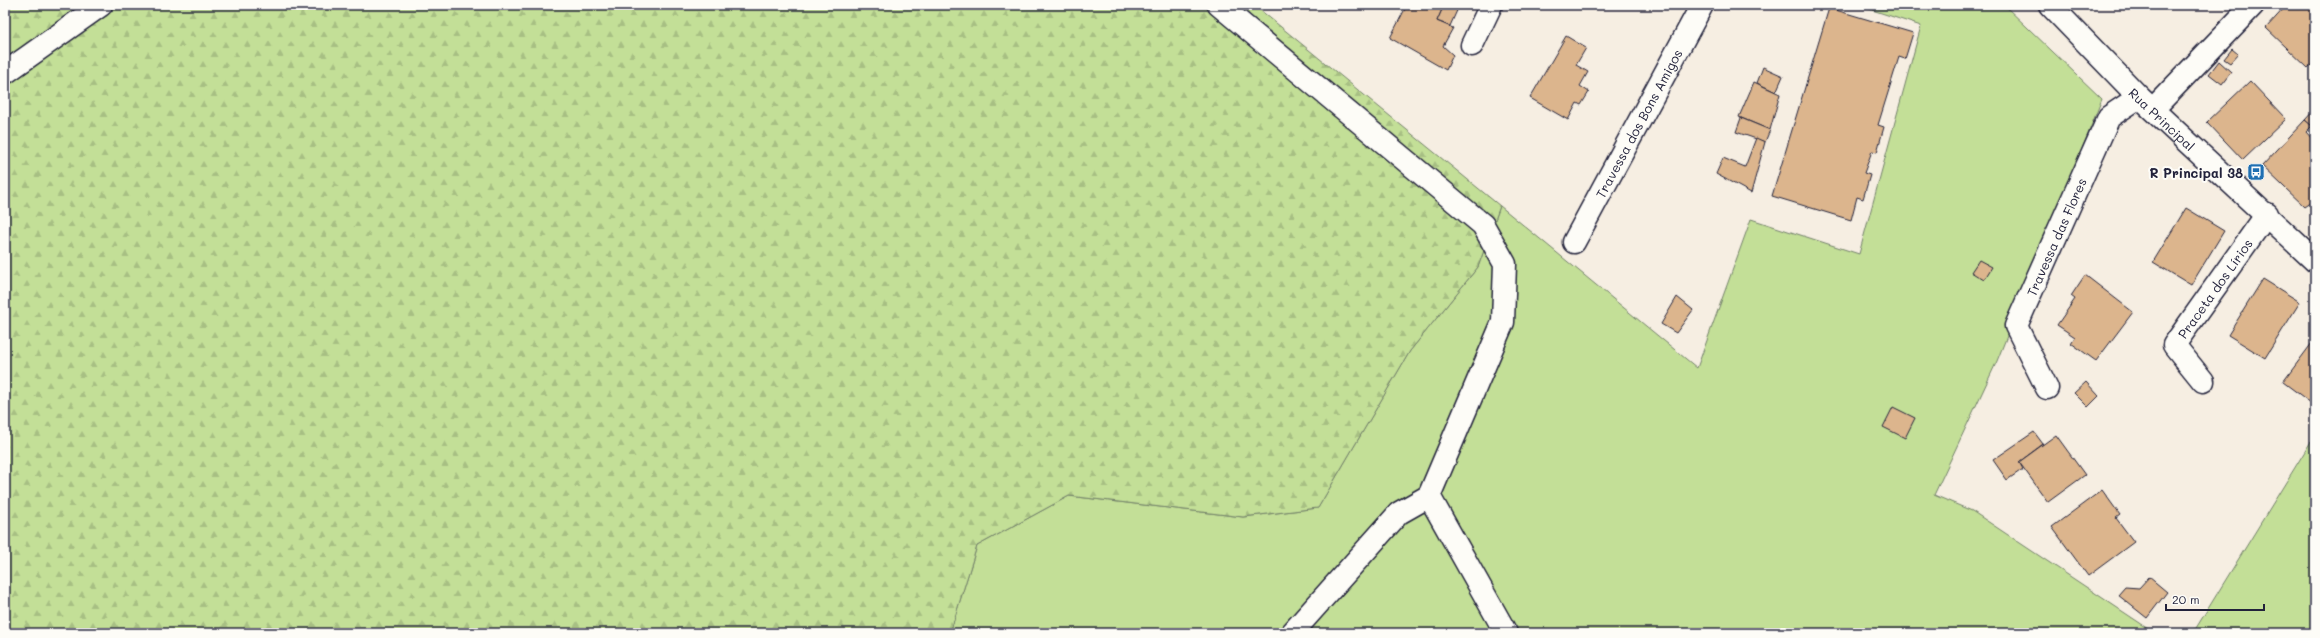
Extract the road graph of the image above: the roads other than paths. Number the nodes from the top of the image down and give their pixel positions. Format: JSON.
{"nodes":[{"id":1,"x":101,"y":5,"type":"edge"},
{"id":2,"x":1219,"y":5,"type":"edge"},
{"id":3,"x":1492,"y":5,"type":"edge"},
{"id":4,"x":1702,"y":5,"type":"edge"},
{"id":5,"x":2050,"y":5,"type":"edge"},
{"id":6,"x":2253,"y":5,"type":"edge"},
{"id":7,"x":1472,"y":45,"type":"dead end"},
{"id":8,"x":5,"y":74,"type":"edge"},
{"id":9,"x":2147,"y":102,"type":"junction"},
{"id":10,"x":2267,"y":214,"type":"junction"},
{"id":11,"x":1574,"y":242,"type":"dead end"},
{"id":12,"x":2311,"y":249,"type":"edge"},
{"id":13,"x":2202,"y":381,"type":"dead end"},
{"id":14,"x":2046,"y":388,"type":"dead end"},
{"id":15,"x":1429,"y":496,"type":"junction"},
{"id":16,"x":1292,"y":633,"type":"edge"},
{"id":17,"x":1506,"y":633,"type":"edge"}],
"edges":[{"from":1,"to":8,"type":"street"},
{"from":2,"to":15,"type":"street"},
{"from":3,"to":7,"type":"street"},
{"from":4,"to":11,"type":"street","name":"Travessa dos Bons Amigos"},
{"from":5,"to":9,"type":"street","name":"Rua Principal"},
{"from":6,"to":9,"type":"street","name":"Travessa das Flores"},
{"from":9,"to":10,"type":"street","name":"Rua Principal"},
{"from":9,"to":14,"type":"street","name":"Travessa das Flores"},
{"from":10,"to":12,"type":"street","name":"Rua Principal"},
{"from":10,"to":13,"type":"street","name":"Praceta dos Lírios"},
{"from":15,"to":16,"type":"street"},
{"from":15,"to":17,"type":"street"}]}
